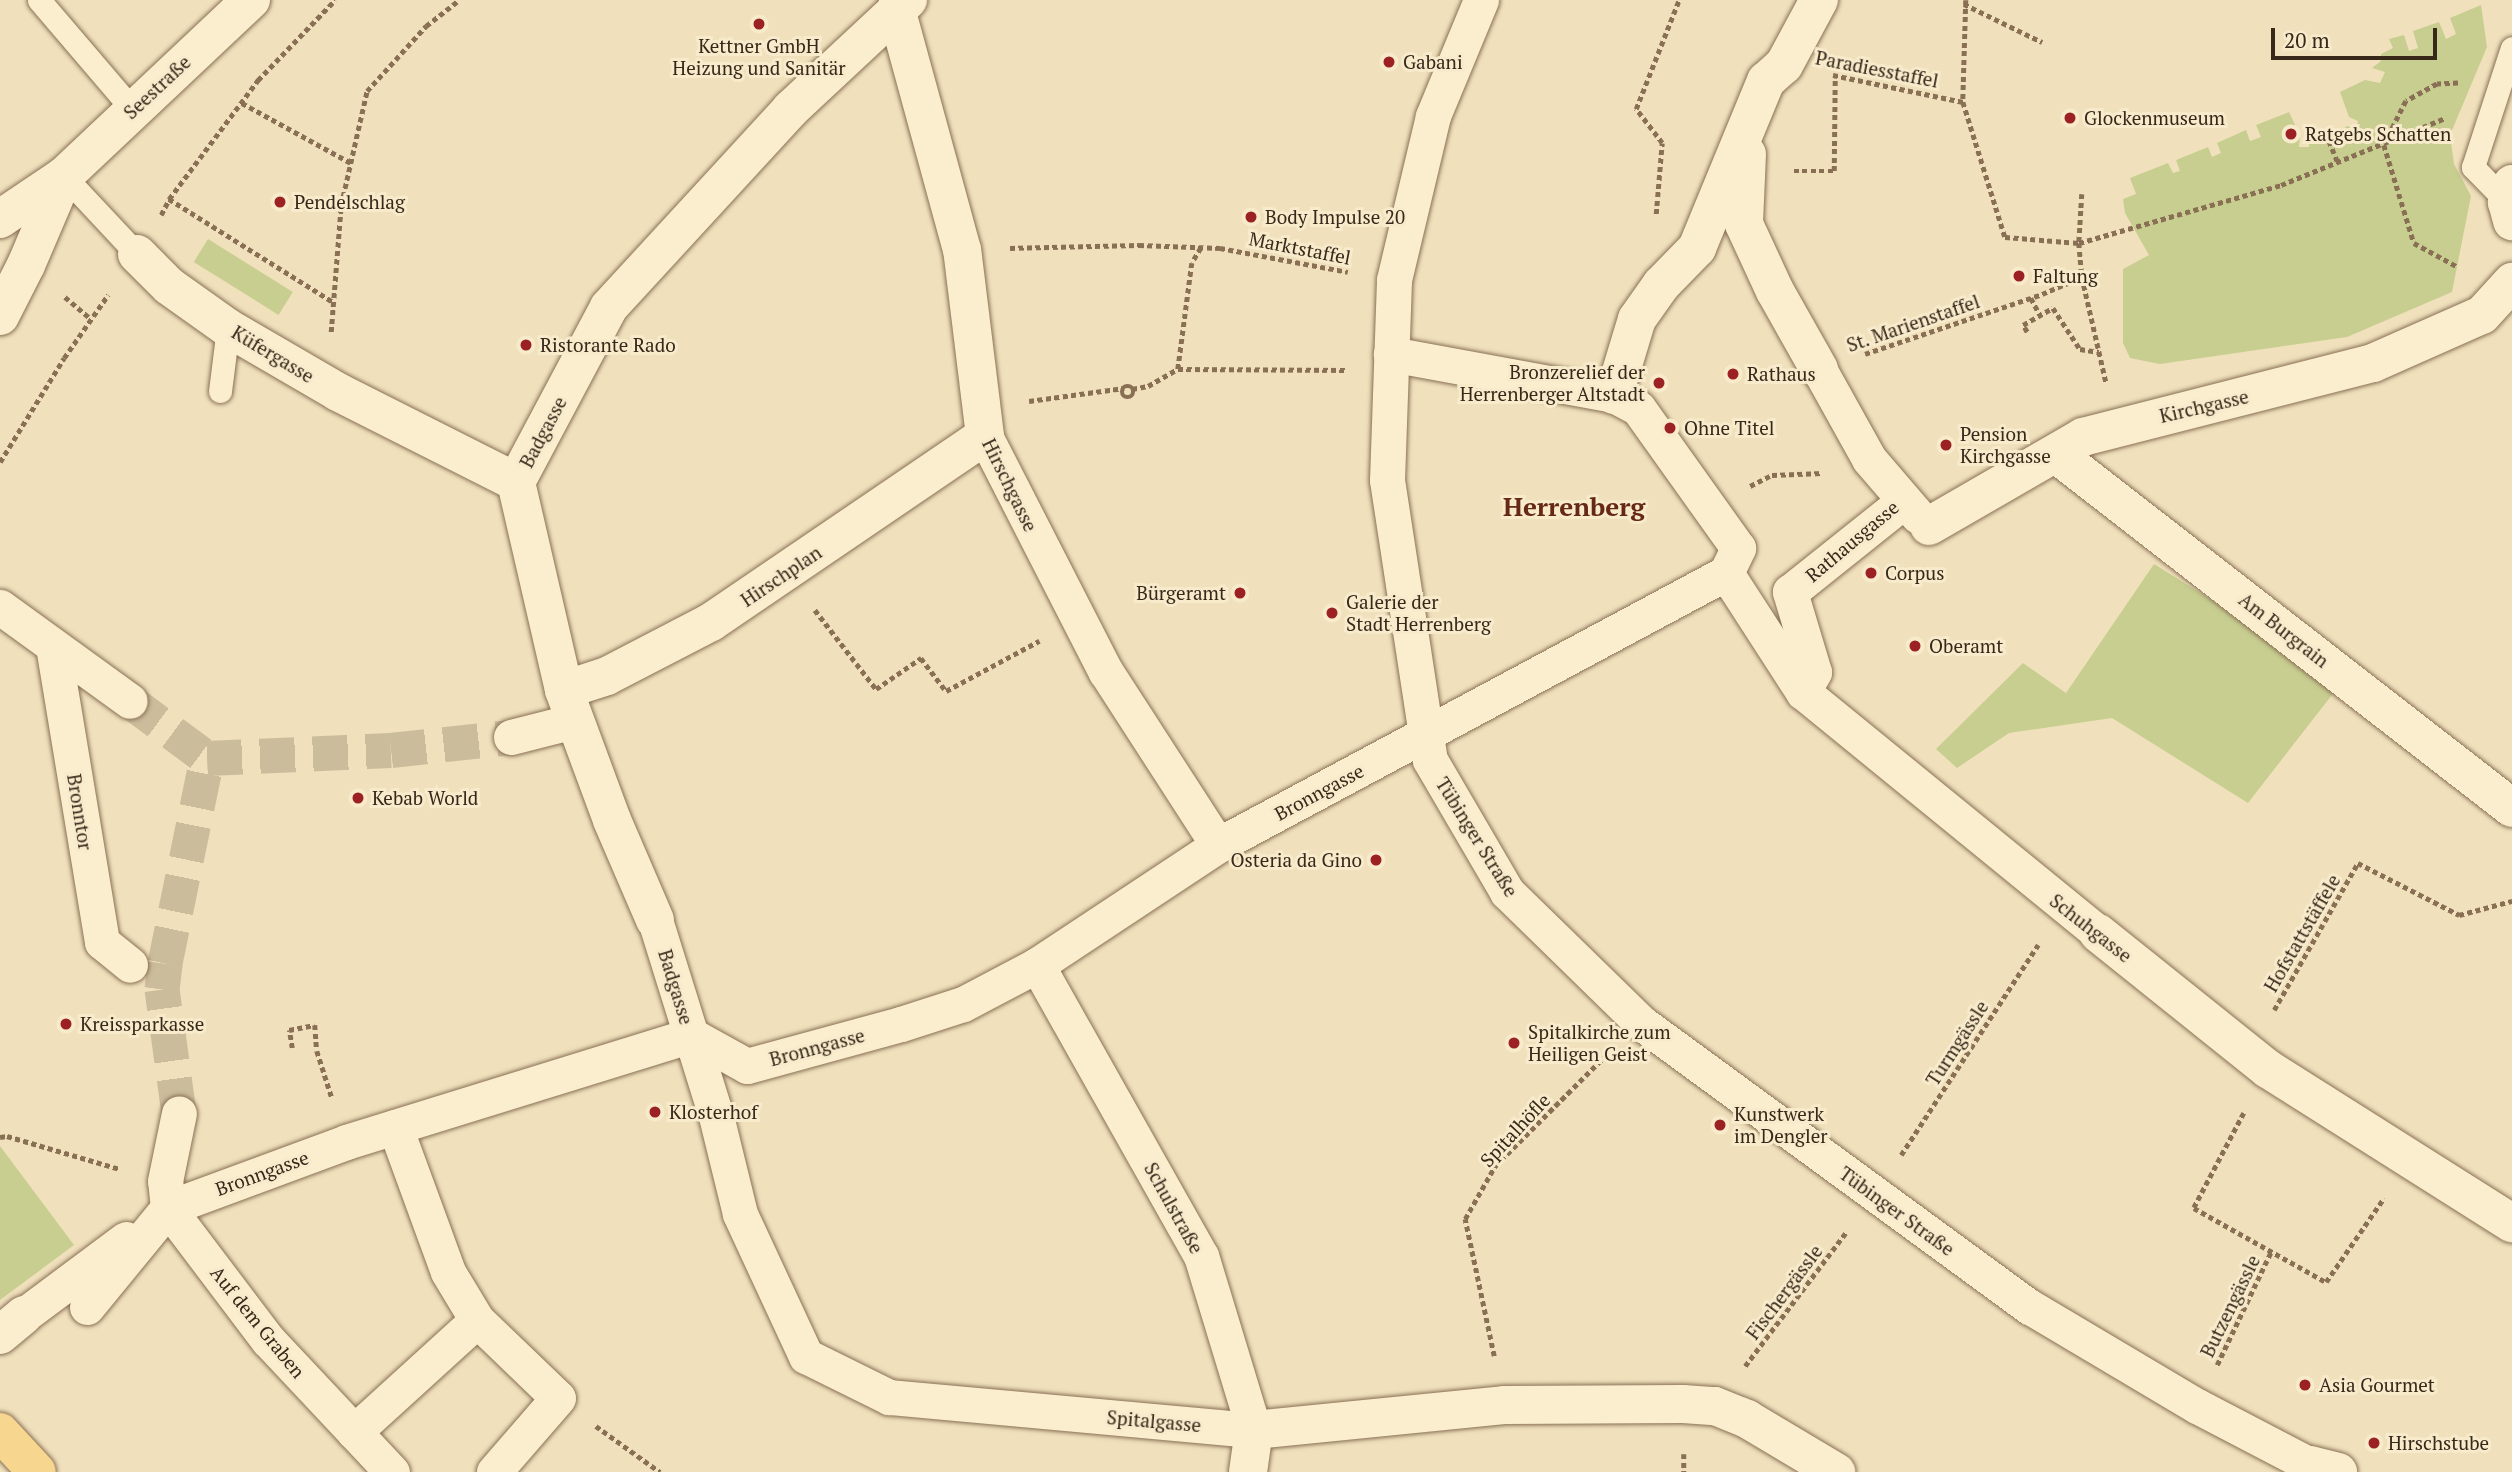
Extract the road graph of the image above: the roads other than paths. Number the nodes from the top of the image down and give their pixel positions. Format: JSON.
{"nodes":[{"id":1,"x":39,"y":0,"type":"edge"},
{"id":2,"x":251,"y":0,"type":"edge"},
{"id":3,"x":1480,"y":0,"type":"edge"},
{"id":4,"x":1819,"y":0,"type":"edge"},
{"id":5,"x":901,"y":4,"type":"edge"},
{"id":6,"x":2512,"y":48,"type":"edge"},
{"id":7,"x":132,"y":109,"type":"junction"},
{"id":8,"x":1748,"y":127,"type":"junction"},
{"id":9,"x":64,"y":176,"type":"junction"},
{"id":10,"x":2510,"y":203,"type":"edge"},
{"id":11,"x":0,"y":219,"type":"edge"},
{"id":12,"x":137,"y":254,"type":"joint"},
{"id":13,"x":2512,"y":282,"type":"edge"},
{"id":14,"x":0,"y":316,"type":"edge"},
{"id":15,"x":228,"y":327,"type":"junction"},
{"id":16,"x":1391,"y":363,"type":"junction"},
{"id":17,"x":1819,"y":369,"type":"joint"},
{"id":18,"x":220,"y":391,"type":"dead end"},
{"id":19,"x":1614,"y":395,"type":"junction"},
{"id":20,"x":983,"y":422,"type":"junction"},
{"id":21,"x":2056,"y":454,"type":"junction"},
{"id":22,"x":516,"y":482,"type":"junction"},
{"id":23,"x":1916,"y":514,"type":"junction"},
{"id":24,"x":1727,"y":573,"type":"junction"},
{"id":25,"x":0,"y":607,"type":"edge"},
{"id":26,"x":53,"y":646,"type":"junction"},
{"id":27,"x":1803,"y":692,"type":"junction"},
{"id":28,"x":130,"y":701,"type":"tunnel mouth"},
{"id":29,"x":569,"y":706,"type":"junction"},
{"id":30,"x":1426,"y":735,"type":"junction"},
{"id":31,"x":511,"y":737,"type":"tunnel mouth"},
{"id":32,"x":2512,"y":808,"type":"edge"},
{"id":33,"x":1218,"y":845,"type":"junction"},
{"id":34,"x":655,"y":920,"type":"joint"},
{"id":35,"x":2098,"y":933,"type":"joint"},
{"id":36,"x":130,"y":965,"type":"dead end"},
{"id":37,"x":1037,"y":965,"type":"junction"},
{"id":38,"x":691,"y":1035,"type":"junction"},
{"id":39,"x":179,"y":1113,"type":"tunnel mouth"},
{"id":40,"x":395,"y":1126,"type":"junction"},
{"id":41,"x":166,"y":1195,"type":"junction"},
{"id":42,"x":2512,"y":1223,"type":"edge"},
{"id":43,"x":87,"y":1307,"type":"dead end"},
{"id":44,"x":477,"y":1320,"type":"junction"},
{"id":45,"x":12,"y":1325,"type":"edge"},
{"id":46,"x":1254,"y":1430,"type":"junction"},
{"id":47,"x":0,"y":1432,"type":"edge"},
{"id":48,"x":354,"y":1432,"type":"junction"},
{"id":49,"x":2319,"y":1470,"type":"edge"},
{"id":50,"x":37,"y":1472,"type":"edge"},
{"id":51,"x":392,"y":1472,"type":"edge"},
{"id":52,"x":494,"y":1472,"type":"edge"},
{"id":53,"x":1248,"y":1472,"type":"edge"},
{"id":54,"x":1836,"y":1472,"type":"edge"}],
"edges":[{"from":1,"to":7,"type":"lane"},
{"from":2,"to":7,"type":"street","name":"Seestraße"},
{"from":3,"to":16,"type":"street","name":"Tübinger Straße"},
{"from":4,"to":8,"type":"street","name":"Rathausgasse"},
{"from":5,"to":20,"type":"street","name":"Hirschgasse"},
{"from":5,"to":22,"type":"street","name":"Badgasse"},
{"from":6,"to":10,"type":"lane"},
{"from":7,"to":9,"type":"street","name":"Seestraße"},
{"from":8,"to":17,"type":"street","name":"Rathausgasse"},
{"from":8,"to":19,"type":"street","name":"Rathausgasse"},
{"from":9,"to":11,"type":"street","name":"Seestraße"},
{"from":9,"to":12,"type":"lane","name":"Küfergasse"},
{"from":9,"to":14,"type":"street","name":"Seestraße"},
{"from":12,"to":15,"type":"street","name":"Küfergasse"},
{"from":13,"to":21,"type":"street","name":"Kirchgasse"},
{"from":15,"to":18,"type":"lane"},
{"from":15,"to":22,"type":"street","name":"Küfergasse"},
{"from":16,"to":19,"type":"street"},
{"from":16,"to":30,"type":"street","name":"Tübinger Straße"},
{"from":17,"to":23,"type":"street","name":"Rathausgasse"},
{"from":19,"to":24,"type":"street"},
{"from":20,"to":29,"type":"street","name":"Hirschplan"},
{"from":20,"to":33,"type":"street","name":"Hirschgasse"},
{"from":21,"to":23,"type":"street","name":"Kirchgasse"},
{"from":21,"to":32,"type":"street","name":"Am Burgrain"},
{"from":22,"to":29,"type":"street","name":"Badgasse"},
{"from":23,"to":27,"type":"street","name":"Rathausgasse"},
{"from":24,"to":27,"type":"street","name":"Schuhgasse"},
{"from":24,"to":30,"type":"street","name":"Bronngasse"},
{"from":25,"to":26,"type":"street"},
{"from":26,"to":28,"type":"street"},
{"from":26,"to":36,"type":"street","name":"Bronntor"},
{"from":27,"to":35,"type":"street","name":"Schuhgasse"},
{"from":29,"to":31,"type":"street"},
{"from":29,"to":34,"type":"street","name":"Badgasse"},
{"from":30,"to":33,"type":"street","name":"Bronngasse"},
{"from":30,"to":49,"type":"street","name":"Tübinger Straße"},
{"from":33,"to":37,"type":"street","name":"Bronngasse"},
{"from":34,"to":38,"type":"street","name":"Badgasse"},
{"from":35,"to":42,"type":"street","name":"Schuhgasse"},
{"from":37,"to":38,"type":"street","name":"Bronngasse"},
{"from":37,"to":46,"type":"street","name":"Schulstraße"},
{"from":38,"to":40,"type":"street","name":"Bronngasse"},
{"from":38,"to":46,"type":"street","name":"Spitalgasse"},
{"from":39,"to":41,"type":"street"},
{"from":40,"to":41,"type":"street","name":"Bronngasse"},
{"from":40,"to":44,"type":"street"},
{"from":41,"to":43,"type":"street"},
{"from":41,"to":45,"type":"street","name":"Bronngasse"},
{"from":41,"to":48,"type":"street","name":"Auf dem Graben"},
{"from":44,"to":48,"type":"street"},
{"from":44,"to":52,"type":"street"},
{"from":46,"to":53,"type":"street","name":"Schulstraße"},
{"from":46,"to":54,"type":"street","name":"Spitalgasse"},
{"from":47,"to":50,"type":"main road"},
{"from":48,"to":51,"type":"street","name":"Auf dem Graben"}]}
